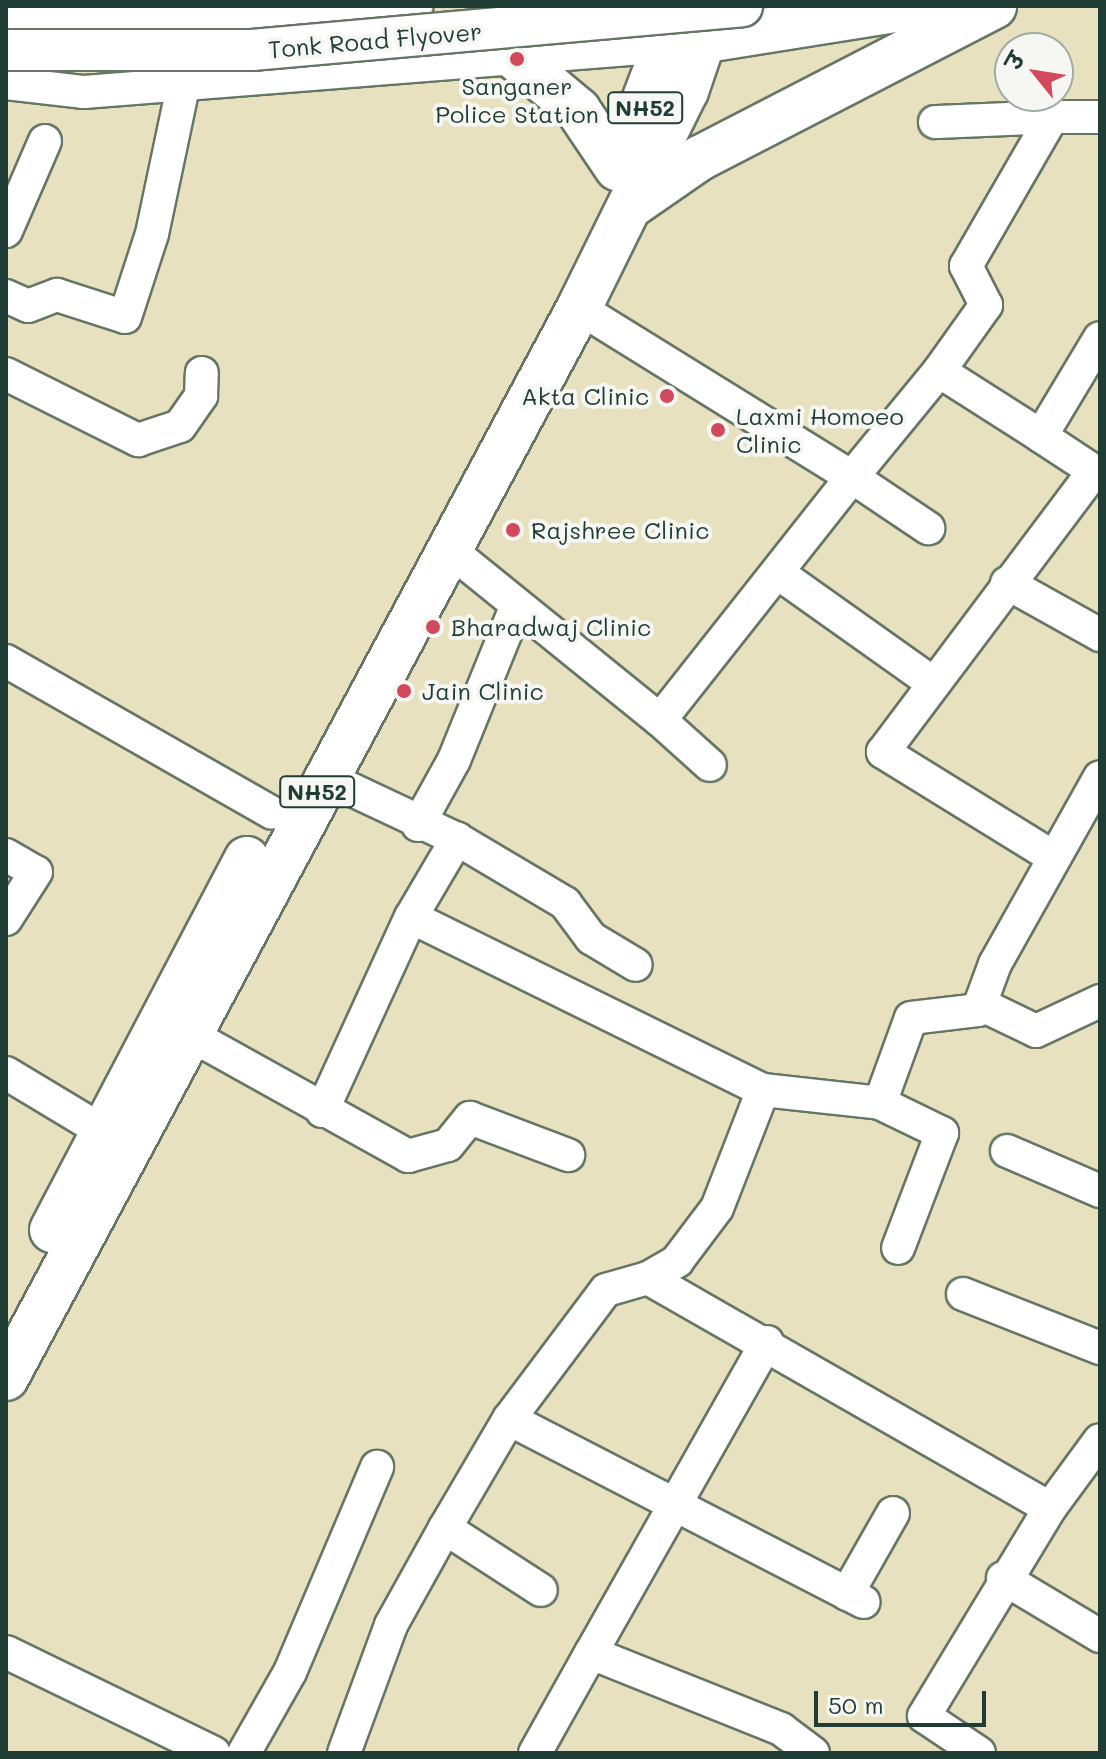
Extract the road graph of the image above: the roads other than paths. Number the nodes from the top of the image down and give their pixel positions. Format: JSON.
{"nodes":[{"id":1,"x":412,"y":6,"type":"edge"},
{"id":2,"x":742,"y":6,"type":"edge"},
{"id":3,"x":922,"y":6,"type":"edge"},
{"id":4,"x":994,"y":6,"type":"edge"},
{"id":5,"x":6,"y":19,"type":"edge"},
{"id":6,"x":692,"y":25,"type":"edge"},
{"id":7,"x":6,"y":50,"type":"edge"},
{"id":8,"x":517,"y":59,"type":"junction"},
{"id":9,"x":184,"y":82,"type":"junction"},
{"id":10,"x":6,"y":83,"type":"edge"},
{"id":11,"x":1052,"y":117,"type":"junction"},
{"id":12,"x":1100,"y":117,"type":"edge"},
{"id":13,"x":935,"y":122,"type":"dead end"},
{"id":14,"x":45,"y":141,"type":"dead end"},
{"id":15,"x":623,"y":188,"type":"junction"},
{"id":16,"x":6,"y":231,"type":"edge"},
{"id":17,"x":6,"y":296,"type":"edge"},
{"id":18,"x":579,"y":308,"type":"junction"},
{"id":19,"x":1100,"y":338,"type":"edge"},
{"id":20,"x":939,"y":371,"type":"junction"},
{"id":21,"x":202,"y":373,"type":"dead end"},
{"id":22,"x":6,"y":374,"type":"edge"},
{"id":23,"x":1041,"y":436,"type":"junction"},
{"id":24,"x":1097,"y":473,"type":"edge"},
{"id":25,"x":852,"y":477,"type":"junction"},
{"id":26,"x":928,"y":528,"type":"dead end"},
{"id":27,"x":451,"y":551,"type":"junction"},
{"id":28,"x":778,"y":573,"type":"junction"},
{"id":29,"x":1007,"y":583,"type":"junction"},
{"id":30,"x":517,"y":605,"type":"junction"},
{"id":31,"x":1100,"y":635,"type":"edge"},
{"id":32,"x":6,"y":661,"type":"edge"},
{"id":33,"x":933,"y":683,"type":"junction"},
{"id":34,"x":660,"y":720,"type":"junction"},
{"id":35,"x":710,"y":765,"type":"dead end"},
{"id":36,"x":325,"y":777,"type":"junction"},
{"id":37,"x":1100,"y":777,"type":"edge"},
{"id":38,"x":272,"y":813,"type":"junction"},
{"id":39,"x":418,"y":825,"type":"junction"},
{"id":40,"x":457,"y":839,"type":"junction"},
{"id":41,"x":6,"y":855,"type":"edge"},
{"id":42,"x":1053,"y":857,"type":"junction"},
{"id":43,"x":411,"y":917,"type":"junction"},
{"id":44,"x":6,"y":919,"type":"edge"},
{"id":45,"x":636,"y":965,"type":"dead end"},
{"id":46,"x":1100,"y":1001,"type":"edge"},
{"id":47,"x":980,"y":1004,"type":"junction"},
{"id":48,"x":189,"y":1034,"type":"junction"},
{"id":49,"x":6,"y":1073,"type":"edge"},
{"id":50,"x":763,"y":1090,"type":"junction"},
{"id":51,"x":880,"y":1103,"type":"junction"},
{"id":52,"x":322,"y":1111,"type":"junction"},
{"id":53,"x":101,"y":1130,"type":"junction"},
{"id":54,"x":1007,"y":1151,"type":"dead end"},
{"id":55,"x":568,"y":1155,"type":"dead end"},
{"id":56,"x":1100,"y":1191,"type":"edge"},
{"id":57,"x":898,"y":1248,"type":"dead end"},
{"id":58,"x":648,"y":1278,"type":"junction"},
{"id":59,"x":963,"y":1294,"type":"dead end"},
{"id":60,"x":6,"y":1326,"type":"edge"},
{"id":61,"x":767,"y":1342,"type":"junction"},
{"id":62,"x":1100,"y":1348,"type":"edge"},
{"id":63,"x":6,"y":1378,"type":"edge"},
{"id":64,"x":509,"y":1419,"type":"junction"},
{"id":65,"x":1100,"y":1440,"type":"edge"},
{"id":66,"x":377,"y":1467,"type":"dead end"},
{"id":67,"x":1050,"y":1508,"type":"junction"},
{"id":68,"x":672,"y":1510,"type":"junction"},
{"id":69,"x":893,"y":1513,"type":"dead end"},
{"id":70,"x":445,"y":1528,"type":"junction"},
{"id":71,"x":1003,"y":1578,"type":"junction"},
{"id":72,"x":541,"y":1590,"type":"dead end"},
{"id":73,"x":1100,"y":1636,"type":"edge"},
{"id":74,"x":6,"y":1652,"type":"edge"},
{"id":75,"x":591,"y":1653,"type":"junction"},
{"id":76,"x":214,"y":1753,"type":"edge"},
{"id":77,"x":244,"y":1753,"type":"edge"},
{"id":78,"x":344,"y":1753,"type":"edge"},
{"id":79,"x":535,"y":1753,"type":"edge"},
{"id":80,"x":813,"y":1753,"type":"edge"},
{"id":81,"x":979,"y":1753,"type":"edge"}],
"edges":[{"from":1,"to":5,"type":"main road","name":"Tonk Road Flyover"},
{"from":2,"to":7,"type":"main road","name":"Tonk Road Flyover","bridge":true},
{"from":3,"to":6,"type":"highway"},
{"from":4,"to":15,"type":"highway"},
{"from":6,"to":8,"type":"street"},
{"from":6,"to":15,"type":"highway","number":"NH52"},
{"from":8,"to":9,"type":"street"},
{"from":8,"to":15,"type":"highway"},
{"from":9,"to":10,"type":"street"},
{"from":9,"to":17,"type":"street"},
{"from":11,"to":12,"type":"street"},
{"from":11,"to":13,"type":"street"},
{"from":11,"to":20,"type":"street"},
{"from":14,"to":16,"type":"street"},
{"from":15,"to":18,"type":"highway","number":"NH52"},
{"from":15,"to":38,"type":"highway","number":"NH52"},
{"from":18,"to":25,"type":"street"},
{"from":18,"to":27,"type":"highway","number":"NH52"},
{"from":19,"to":23,"type":"street"},
{"from":20,"to":23,"type":"street"},
{"from":20,"to":25,"type":"street"},
{"from":21,"to":22,"type":"street"},
{"from":23,"to":24,"type":"street"},
{"from":24,"to":29,"type":"street"},
{"from":25,"to":26,"type":"street"},
{"from":25,"to":28,"type":"street"},
{"from":27,"to":30,"type":"street"},
{"from":27,"to":36,"type":"highway","number":"NH52"},
{"from":28,"to":33,"type":"street"},
{"from":28,"to":34,"type":"street"},
{"from":29,"to":31,"type":"street"},
{"from":29,"to":33,"type":"street"},
{"from":30,"to":34,"type":"street"},
{"from":30,"to":39,"type":"street"},
{"from":32,"to":38,"type":"street"},
{"from":33,"to":42,"type":"street"},
{"from":34,"to":35,"type":"street"},
{"from":36,"to":39,"type":"street"},
{"from":36,"to":48,"type":"highway","number":"NH52"},
{"from":37,"to":42,"type":"street"},
{"from":38,"to":53,"type":"highway","number":"NH52"},
{"from":39,"to":40,"type":"street"},
{"from":40,"to":43,"type":"street"},
{"from":40,"to":45,"type":"street"},
{"from":41,"to":44,"type":"street"},
{"from":42,"to":47,"type":"street"},
{"from":43,"to":50,"type":"street"},
{"from":43,"to":52,"type":"street"},
{"from":46,"to":47,"type":"street"},
{"from":47,"to":51,"type":"street"},
{"from":48,"to":52,"type":"street"},
{"from":48,"to":63,"type":"highway","number":"NH52"},
{"from":49,"to":53,"type":"street"},
{"from":50,"to":51,"type":"street"},
{"from":50,"to":58,"type":"street"},
{"from":51,"to":57,"type":"street"},
{"from":52,"to":55,"type":"street"},
{"from":53,"to":60,"type":"highway","number":"NH52"},
{"from":54,"to":56,"type":"street"},
{"from":58,"to":61,"type":"street"},
{"from":58,"to":64,"type":"street"},
{"from":59,"to":62,"type":"street"},
{"from":61,"to":67,"type":"street"},
{"from":61,"to":68,"type":"street"},
{"from":64,"to":68,"type":"street"},
{"from":64,"to":70,"type":"street"},
{"from":65,"to":67,"type":"street"},
{"from":66,"to":77,"type":"street"},
{"from":67,"to":71,"type":"street"},
{"from":68,"to":69,"type":"street"},
{"from":68,"to":75,"type":"street"},
{"from":70,"to":72,"type":"street"},
{"from":70,"to":78,"type":"street"},
{"from":71,"to":73,"type":"street"},
{"from":71,"to":81,"type":"street"},
{"from":74,"to":76,"type":"street"},
{"from":75,"to":79,"type":"street"},
{"from":75,"to":80,"type":"street"}]}
